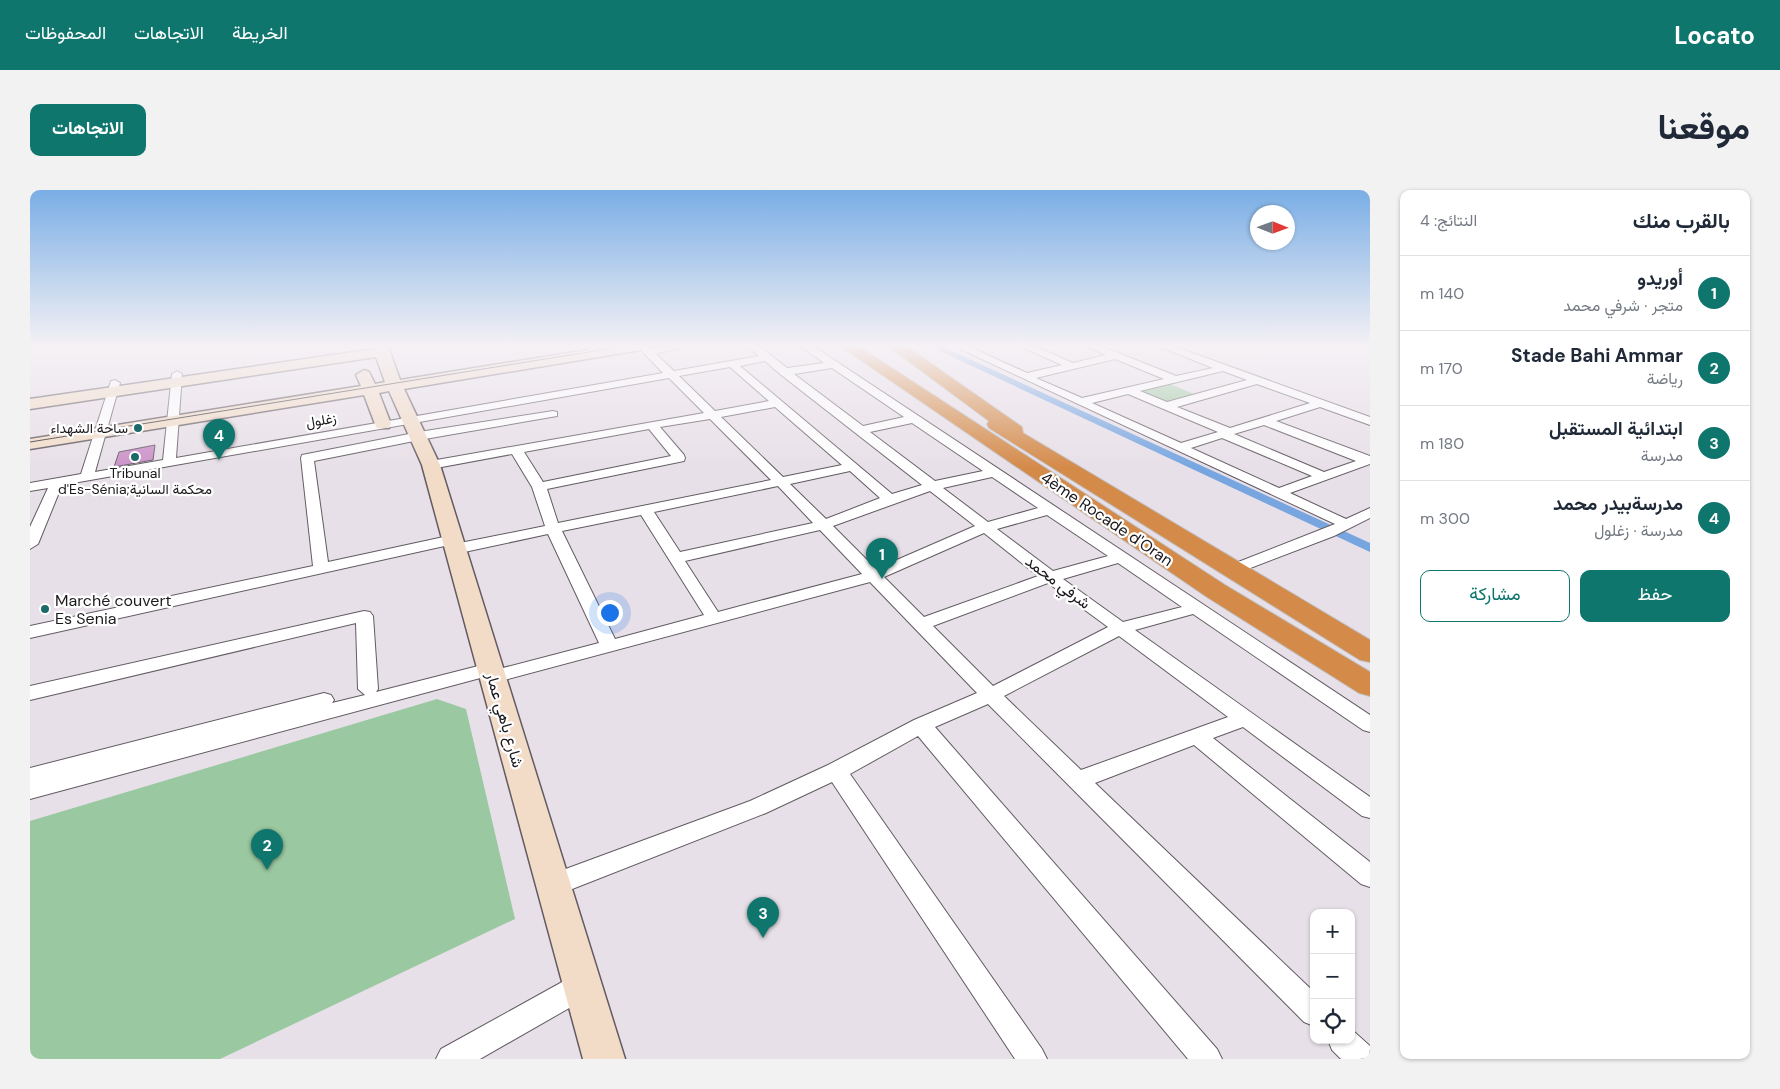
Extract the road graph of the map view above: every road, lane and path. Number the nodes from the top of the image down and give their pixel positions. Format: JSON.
{"nodes":[{"id":1,"x":115,"y":387,"type":"junction"},
{"id":2,"x":118,"y":387,"type":"edge"},
{"id":3,"x":176,"y":387,"type":"edge"},
{"id":4,"x":368,"y":387,"type":"joint"},
{"id":5,"x":396,"y":387,"type":"edge"},
{"id":6,"x":608,"y":387,"type":"edge"},
{"id":7,"x":681,"y":387,"type":"edge"},
{"id":8,"x":758,"y":387,"type":"edge"},
{"id":9,"x":803,"y":387,"type":"edge"},
{"id":10,"x":869,"y":387,"type":"edge"},
{"id":11,"x":879,"y":387,"type":"edge"},
{"id":12,"x":908,"y":387,"type":"edge"},
{"id":13,"x":938,"y":387,"type":"edge"},
{"id":14,"x":952,"y":387,"type":"edge"},
{"id":15,"x":1046,"y":387,"type":"edge"},
{"id":16,"x":1149,"y":387,"type":"edge"},
{"id":17,"x":1184,"y":387,"type":"edge"},
{"id":18,"x":1236,"y":387,"type":"edge"},
{"id":19,"x":1276,"y":387,"type":"edge"},
{"id":20,"x":1130,"y":391,"type":"junction"},
{"id":21,"x":30,"y":395,"type":"edge"},
{"id":22,"x":1204,"y":396,"type":"junction"},
{"id":23,"x":1081,"y":402,"type":"junction"},
{"id":24,"x":777,"y":403,"type":"junction"},
{"id":25,"x":1321,"y":403,"type":"junction"},
{"id":26,"x":30,"y":404,"type":"edge"},
{"id":27,"x":1167,"y":406,"type":"junction"},
{"id":28,"x":553,"y":414,"type":"dead end"},
{"id":29,"x":711,"y":415,"type":"junction"},
{"id":30,"x":171,"y":419,"type":"junction"},
{"id":31,"x":912,"y":419,"type":"junction"},
{"id":32,"x":1265,"y":421,"type":"junction"},
{"id":33,"x":1370,"y":421,"type":"edge"},
{"id":34,"x":383,"y":424,"type":"junction"},
{"id":35,"x":652,"y":425,"type":"junction"},
{"id":36,"x":415,"y":427,"type":"junction"},
{"id":37,"x":103,"y":430,"type":"junction"},
{"id":38,"x":860,"y":430,"type":"junction"},
{"id":39,"x":1226,"y":433,"type":"junction"},
{"id":40,"x":30,"y":439,"type":"edge"},
{"id":41,"x":30,"y":444,"type":"edge"},
{"id":42,"x":1179,"y":448,"type":"junction"},
{"id":43,"x":516,"y":450,"type":"junction"},
{"id":44,"x":1050,"y":457,"type":"junction"},
{"id":45,"x":1369,"y":460,"type":"edge"},
{"id":46,"x":170,"y":462,"type":"junction"},
{"id":47,"x":431,"y":464,"type":"junction"},
{"id":48,"x":852,"y":467,"type":"junction"},
{"id":49,"x":993,"y":473,"type":"junction"},
{"id":50,"x":1325,"y":476,"type":"junction"},
{"id":51,"x":87,"y":477,"type":"junction"},
{"id":52,"x":57,"y":482,"type":"junction"},
{"id":53,"x":781,"y":482,"type":"junction"},
{"id":54,"x":932,"y":486,"type":"junction"},
{"id":55,"x":30,"y":487,"type":"edge"},
{"id":56,"x":539,"y":487,"type":"junction"},
{"id":57,"x":1277,"y":493,"type":"junction"},
{"id":58,"x":890,"y":499,"type":"junction"},
{"id":59,"x":645,"y":510,"type":"junction"},
{"id":60,"x":1048,"y":510,"type":"junction"},
{"id":61,"x":1370,"y":512,"type":"edge"},
{"id":62,"x":823,"y":524,"type":"junction"},
{"id":63,"x":986,"y":527,"type":"junction"},
{"id":64,"x":1337,"y":528,"type":"junction"},
{"id":65,"x":553,"y":529,"type":"junction"},
{"id":66,"x":30,"y":544,"type":"edge"},
{"id":67,"x":454,"y":545,"type":"junction"},
{"id":68,"x":676,"y":558,"type":"junction"},
{"id":69,"x":1119,"y":558,"type":"junction"},
{"id":70,"x":320,"y":569,"type":"junction"},
{"id":71,"x":1234,"y":569,"type":"junction"},
{"id":72,"x":873,"y":576,"type":"junction"},
{"id":73,"x":1050,"y":577,"type":"junction"},
{"id":74,"x":1216,"y":591,"type":"junction"},
{"id":75,"x":1197,"y":608,"type":"junction"},
{"id":76,"x":714,"y":618,"type":"junction"},
{"id":77,"x":921,"y":624,"type":"junction"},
{"id":78,"x":1120,"y":628,"type":"junction"},
{"id":79,"x":30,"y":632,"type":"edge"},
{"id":80,"x":610,"y":646,"type":"junction"},
{"id":81,"x":1370,"y":653,"type":"edge"},
{"id":82,"x":490,"y":668,"type":"junction"},
{"id":83,"x":1370,"y":686,"type":"edge"},
{"id":84,"x":368,"y":689,"type":"junction"},
{"id":85,"x":30,"y":693,"type":"edge"},
{"id":86,"x":991,"y":695,"type":"junction"},
{"id":87,"x":1246,"y":718,"type":"junction"},
{"id":88,"x":921,"y":725,"type":"junction"},
{"id":89,"x":1370,"y":725,"type":"edge"},
{"id":90,"x":1196,"y":736,"type":"junction"},
{"id":91,"x":836,"y":771,"type":"junction"},
{"id":92,"x":30,"y":776,"type":"edge"},
{"id":93,"x":1078,"y":780,"type":"junction"},
{"id":94,"x":30,"y":790,"type":"edge"},
{"id":95,"x":1370,"y":809,"type":"edge"},
{"id":96,"x":1370,"y":876,"type":"edge"},
{"id":97,"x":553,"y":885,"type":"junction"},
{"id":98,"x":582,"y":985,"type":"junction"},
{"id":99,"x":1310,"y":1008,"type":"edge"},
{"id":100,"x":1346,"y":1044,"type":"edge"},
{"id":101,"x":450,"y":1059,"type":"edge"},
{"id":102,"x":604,"y":1059,"type":"edge"},
{"id":103,"x":1032,"y":1059,"type":"edge"},
{"id":104,"x":1207,"y":1059,"type":"edge"},
{"id":105,"x":1362,"y":1059,"type":"edge"}],
"edges":[{"from":1,"to":2,"type":"main road"},
{"from":1,"to":21,"type":"main road"},
{"from":1,"to":26,"type":"main road"},
{"from":1,"to":37,"type":"street"},
{"from":3,"to":30,"type":"street"},
{"from":4,"to":30,"type":"main road"},
{"from":4,"to":34,"type":"main road"},
{"from":5,"to":36,"type":"main road","name":"شارع باهي عمار"},
{"from":6,"to":36,"type":"street","name":"زغلول"},
{"from":7,"to":29,"type":"street"},
{"from":8,"to":24,"type":"street"},
{"from":9,"to":38,"type":"street","name":"شرفي محمد"},
{"from":10,"to":31,"type":"street"},
{"from":11,"to":74,"type":"highway"},
{"from":12,"to":74,"type":"highway","name":"4ème Rocade d'Oran"},
{"from":13,"to":44,"type":"highway","name":"4ème Rocade d'Oran"},
{"from":14,"to":44,"type":"highway"},
{"from":15,"to":23,"type":"street"},
{"from":16,"to":20,"type":"street"},
{"from":17,"to":22,"type":"street"},
{"from":18,"to":22,"type":"street"},
{"from":19,"to":25,"type":"street"},
{"from":20,"to":23,"type":"street"},
{"from":20,"to":27,"type":"street"},
{"from":22,"to":27,"type":"street"},
{"from":23,"to":42,"type":"street"},
{"from":24,"to":29,"type":"street"},
{"from":24,"to":48,"type":"street"},
{"from":25,"to":32,"type":"street"},
{"from":25,"to":33,"type":"street"},
{"from":27,"to":39,"type":"street"},
{"from":28,"to":36,"type":"street"},
{"from":29,"to":35,"type":"street"},
{"from":29,"to":53,"type":"street"},
{"from":30,"to":37,"type":"main road"},
{"from":30,"to":46,"type":"street"},
{"from":31,"to":38,"type":"street"},
{"from":31,"to":49,"type":"street"},
{"from":32,"to":39,"type":"street"},
{"from":32,"to":45,"type":"street"},
{"from":34,"to":36,"type":"street","name":"زغلول"},
{"from":34,"to":46,"type":"street","name":"زغلول"},
{"from":35,"to":43,"type":"street"},
{"from":35,"to":56,"type":"street"},
{"from":36,"to":47,"type":"main road","name":"شارع باهي عمار"},
{"from":36,"to":70,"type":"street"},
{"from":37,"to":40,"type":"main road"},
{"from":37,"to":41,"type":"main road"},
{"from":37,"to":51,"type":"street"},
{"from":38,"to":54,"type":"street","name":"شرفي محمد"},
{"from":39,"to":42,"type":"street"},
{"from":39,"to":50,"type":"street"},
{"from":42,"to":57,"type":"street"},
{"from":43,"to":47,"type":"street"},
{"from":43,"to":56,"type":"street"},
{"from":44,"to":71,"type":"highway","name":"4ème Rocade d'Oran"},
{"from":45,"to":50,"type":"street"},
{"from":46,"to":51,"type":"street","name":"زغلول"},
{"from":47,"to":67,"type":"main road","name":"شارع باهي عمار"},
{"from":48,"to":53,"type":"street"},
{"from":48,"to":58,"type":"street"},
{"from":49,"to":54,"type":"street"},
{"from":49,"to":60,"type":"street"},
{"from":50,"to":57,"type":"street"},
{"from":51,"to":52,"type":"street","name":"زغلول"},
{"from":52,"to":55,"type":"street","name":"زغلول"},
{"from":52,"to":66,"type":"street"},
{"from":53,"to":59,"type":"street"},
{"from":53,"to":62,"type":"street"},
{"from":54,"to":58,"type":"street"},
{"from":54,"to":63,"type":"street","name":"شرفي محمد"},
{"from":56,"to":65,"type":"street"},
{"from":57,"to":64,"type":"street"},
{"from":58,"to":62,"type":"street"},
{"from":59,"to":65,"type":"street"},
{"from":59,"to":68,"type":"street"},
{"from":60,"to":63,"type":"street"},
{"from":60,"to":69,"type":"street"},
{"from":61,"to":64,"type":"street"},
{"from":62,"to":68,"type":"street"},
{"from":62,"to":72,"type":"street"},
{"from":63,"to":72,"type":"street"},
{"from":63,"to":73,"type":"street","name":"شرفي محمد"},
{"from":64,"to":71,"type":"street"},
{"from":65,"to":67,"type":"street"},
{"from":65,"to":80,"type":"street"},
{"from":67,"to":70,"type":"street"},
{"from":67,"to":82,"type":"main road","name":"شارع باهي عمار"},
{"from":68,"to":76,"type":"street"},
{"from":69,"to":73,"type":"street"},
{"from":69,"to":75,"type":"street"},
{"from":70,"to":79,"type":"street"},
{"from":71,"to":81,"type":"highway","name":"4ème Rocade d'Oran"},
{"from":72,"to":76,"type":"street"},
{"from":72,"to":77,"type":"street"},
{"from":73,"to":77,"type":"street"},
{"from":73,"to":78,"type":"street","name":"شرفي محمد"},
{"from":74,"to":83,"type":"highway","name":"4ème Rocade d'Oran"},
{"from":75,"to":78,"type":"street"},
{"from":75,"to":89,"type":"street"},
{"from":76,"to":80,"type":"street"},
{"from":77,"to":86,"type":"street"},
{"from":78,"to":86,"type":"street"},
{"from":78,"to":87,"type":"street","name":"شرفي محمد"},
{"from":80,"to":82,"type":"street"},
{"from":82,"to":84,"type":"street"},
{"from":82,"to":94,"type":"street"},
{"from":82,"to":97,"type":"main road","name":"شارع باهي عمار"},
{"from":84,"to":85,"type":"street"},
{"from":84,"to":92,"type":"street"},
{"from":86,"to":88,"type":"street"},
{"from":86,"to":93,"type":"street"},
{"from":87,"to":90,"type":"street"},
{"from":87,"to":95,"type":"street","name":"شرفي محمد"},
{"from":88,"to":91,"type":"street"},
{"from":88,"to":104,"type":"street"},
{"from":90,"to":93,"type":"street"},
{"from":90,"to":96,"type":"street"},
{"from":91,"to":97,"type":"street"},
{"from":91,"to":103,"type":"street"},
{"from":93,"to":99,"type":"street"},
{"from":97,"to":98,"type":"main road","name":"شارع باهي عمار"},
{"from":98,"to":101,"type":"street"},
{"from":98,"to":102,"type":"main road","name":"شارع باهي عمار"},
{"from":100,"to":105,"type":"street"}]}
